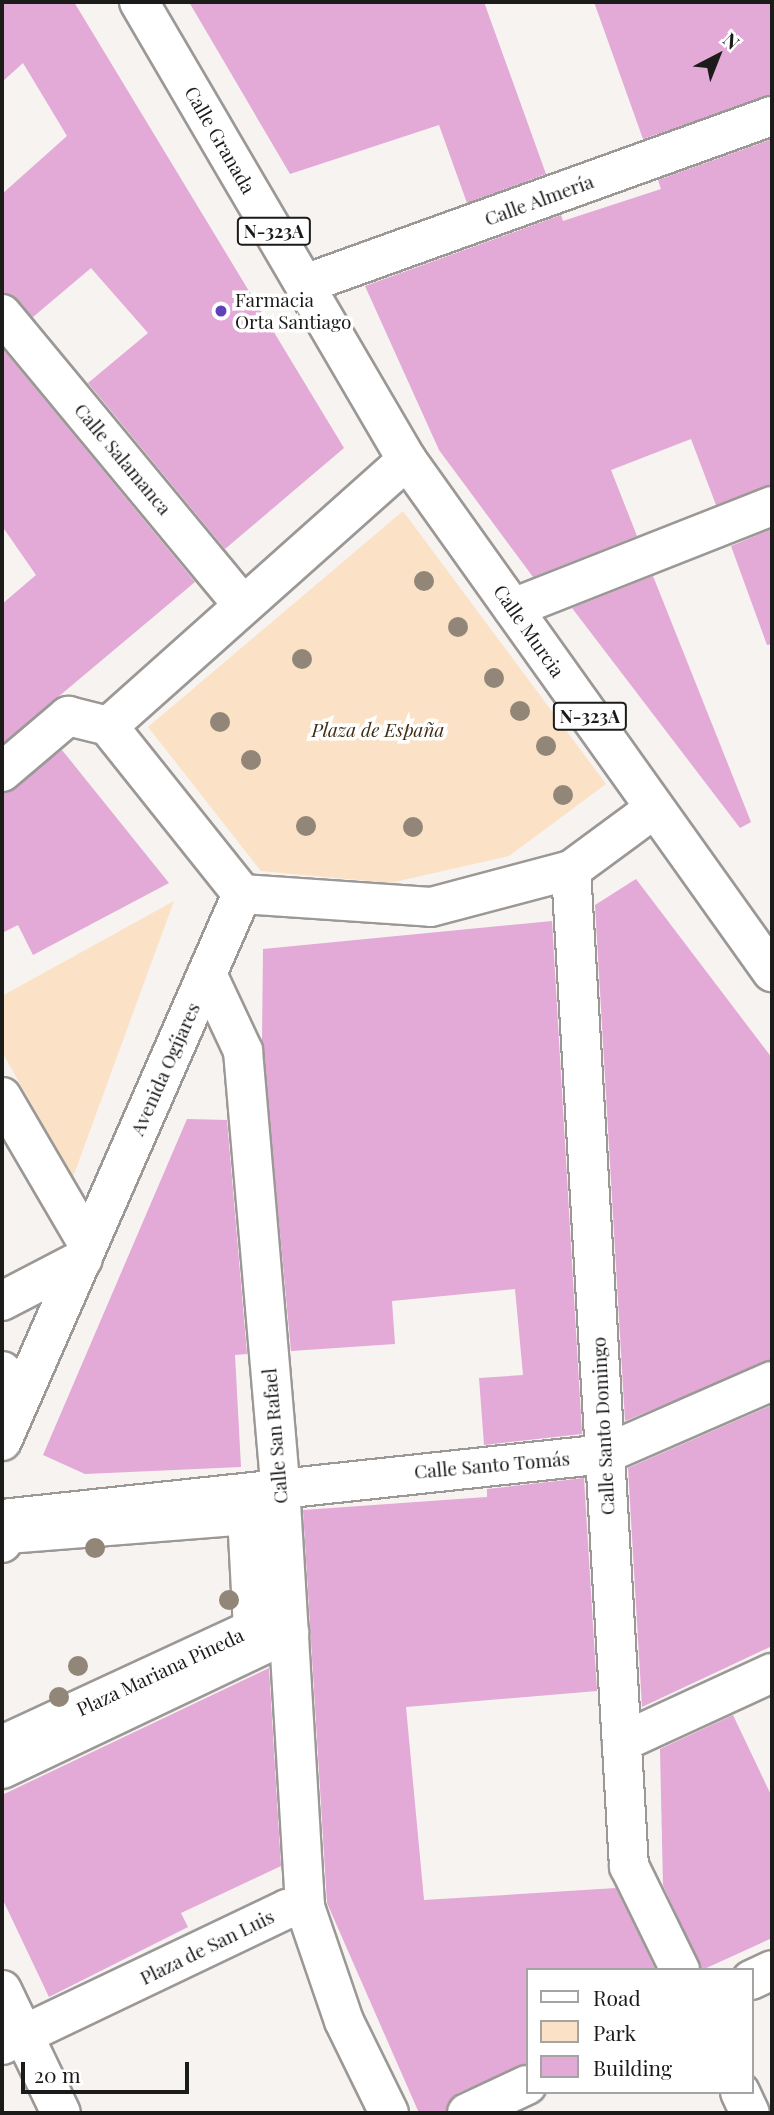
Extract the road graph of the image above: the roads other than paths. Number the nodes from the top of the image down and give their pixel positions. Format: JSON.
{"nodes":[{"id":1,"x":139,"y":2,"type":"edge"},
{"id":2,"x":772,"y":116,"type":"edge"},
{"id":3,"x":305,"y":284,"type":"junction"},
{"id":4,"x":2,"y":314,"type":"edge"},
{"id":5,"x":407,"y":460,"type":"junction"},
{"id":6,"x":772,"y":506,"type":"edge"},
{"id":7,"x":243,"y":605,"type":"junction"},
{"id":8,"x":513,"y":608,"type":"junction"},
{"id":9,"x":108,"y":726,"type":"junction"},
{"id":10,"x":2,"y":772,"type":"edge"},
{"id":11,"x":655,"y":808,"type":"junction"},
{"id":12,"x":571,"y":870,"type":"junction"},
{"id":13,"x":242,"y":894,"type":"junction"},
{"id":14,"x":761,"y":936,"type":"edge"},
{"id":15,"x":772,"y":972,"type":"edge"},
{"id":16,"x":207,"y":974,"type":"junction"},
{"id":17,"x":2,"y":1097,"type":"edge"},
{"id":18,"x":86,"y":1251,"type":"junction"},
{"id":19,"x":2,"y":1301,"type":"edge"},
{"id":20,"x":772,"y":1381,"type":"edge"},
{"id":21,"x":12,"y":1382,"type":"edge"},
{"id":22,"x":2,"y":1441,"type":"edge"},
{"id":23,"x":605,"y":1454,"type":"junction"},
{"id":24,"x":280,"y":1485,"type":"junction"},
{"id":25,"x":2,"y":1519,"type":"edge"},
{"id":26,"x":2,"y":1543,"type":"edge"},
{"id":27,"x":289,"y":1633,"type":"junction"},
{"id":28,"x":772,"y":1673,"type":"edge"},
{"id":29,"x":622,"y":1742,"type":"junction"},
{"id":30,"x":2,"y":1745,"type":"edge"},
{"id":31,"x":2,"y":1769,"type":"edge"},
{"id":32,"x":305,"y":1907,"type":"junction"},
{"id":33,"x":679,"y":1968,"type":"edge"},
{"id":34,"x":772,"y":1970,"type":"edge"},
{"id":35,"x":753,"y":1979,"type":"edge"},
{"id":36,"x":2,"y":1990,"type":"edge"},
{"id":37,"x":13,"y":2040,"type":"edge"},
{"id":38,"x":526,"y":2085,"type":"edge"},
{"id":39,"x":741,"y":2094,"type":"edge"},
{"id":40,"x":61,"y":2113,"type":"edge"},
{"id":41,"x":389,"y":2113,"type":"edge"},
{"id":42,"x":467,"y":2113,"type":"edge"},
{"id":43,"x":750,"y":2113,"type":"edge"}],
"edges":[{"from":1,"to":3,"type":"street","name":"Calle Granada","number":"N-323A"},
{"from":2,"to":3,"type":"street","name":"Calle Almería"},
{"from":3,"to":5,"type":"street","name":"Calle Granada","number":"N-323A"},
{"from":4,"to":7,"type":"street","name":"Calle Salamanca"},
{"from":5,"to":7,"type":"street"},
{"from":5,"to":8,"type":"street","name":"Calle Murcia","number":"N-323A"},
{"from":6,"to":8,"type":"street"},
{"from":7,"to":9,"type":"street"},
{"from":8,"to":11,"type":"street","name":"Calle Murcia","number":"N-323A"},
{"from":9,"to":10,"type":"street"},
{"from":9,"to":13,"type":"street"},
{"from":11,"to":12,"type":"street"},
{"from":11,"to":14,"type":"street","name":"Calle Murcia","number":"N-323A"},
{"from":12,"to":13,"type":"street"},
{"from":12,"to":23,"type":"street","name":"Calle Santo Domingo"},
{"from":13,"to":16,"type":"street","name":"Avenida Ogíjares"},
{"from":14,"to":15,"type":"street","name":"Calle Murcia","number":"N-323A"},
{"from":16,"to":18,"type":"street","name":"Avenida Ogíjares"},
{"from":16,"to":24,"type":"street","name":"Calle San Rafael"},
{"from":17,"to":18,"type":"street"},
{"from":18,"to":19,"type":"street"},
{"from":18,"to":21,"type":"street","name":"Avenida Ogíjares"},
{"from":20,"to":23,"type":"street","name":"Calle Santo Tomás"},
{"from":21,"to":22,"type":"street","name":"Avenida Ogíjares"},
{"from":23,"to":24,"type":"street","name":"Calle Santo Tomás"},
{"from":23,"to":29,"type":"street","name":"Calle Santo Domingo"},
{"from":24,"to":25,"type":"street"},
{"from":24,"to":27,"type":"street","name":"Calle San Rafael"},
{"from":26,"to":30,"type":"street","name":"Plaza Mariana Pineda"},
{"from":27,"to":31,"type":"street","name":"Plaza Mariana Pineda"},
{"from":27,"to":32,"type":"street","name":"Calle San Rafael"},
{"from":28,"to":29,"type":"street"},
{"from":29,"to":33,"type":"street","name":"Calle Santo Domingo"},
{"from":32,"to":37,"type":"street","name":"Plaza de San Luis"},
{"from":32,"to":41,"type":"street"},
{"from":34,"to":35,"type":"street"},
{"from":36,"to":37,"type":"street"},
{"from":37,"to":40,"type":"street"},
{"from":38,"to":42,"type":"street"},
{"from":39,"to":43,"type":"street"}]}
